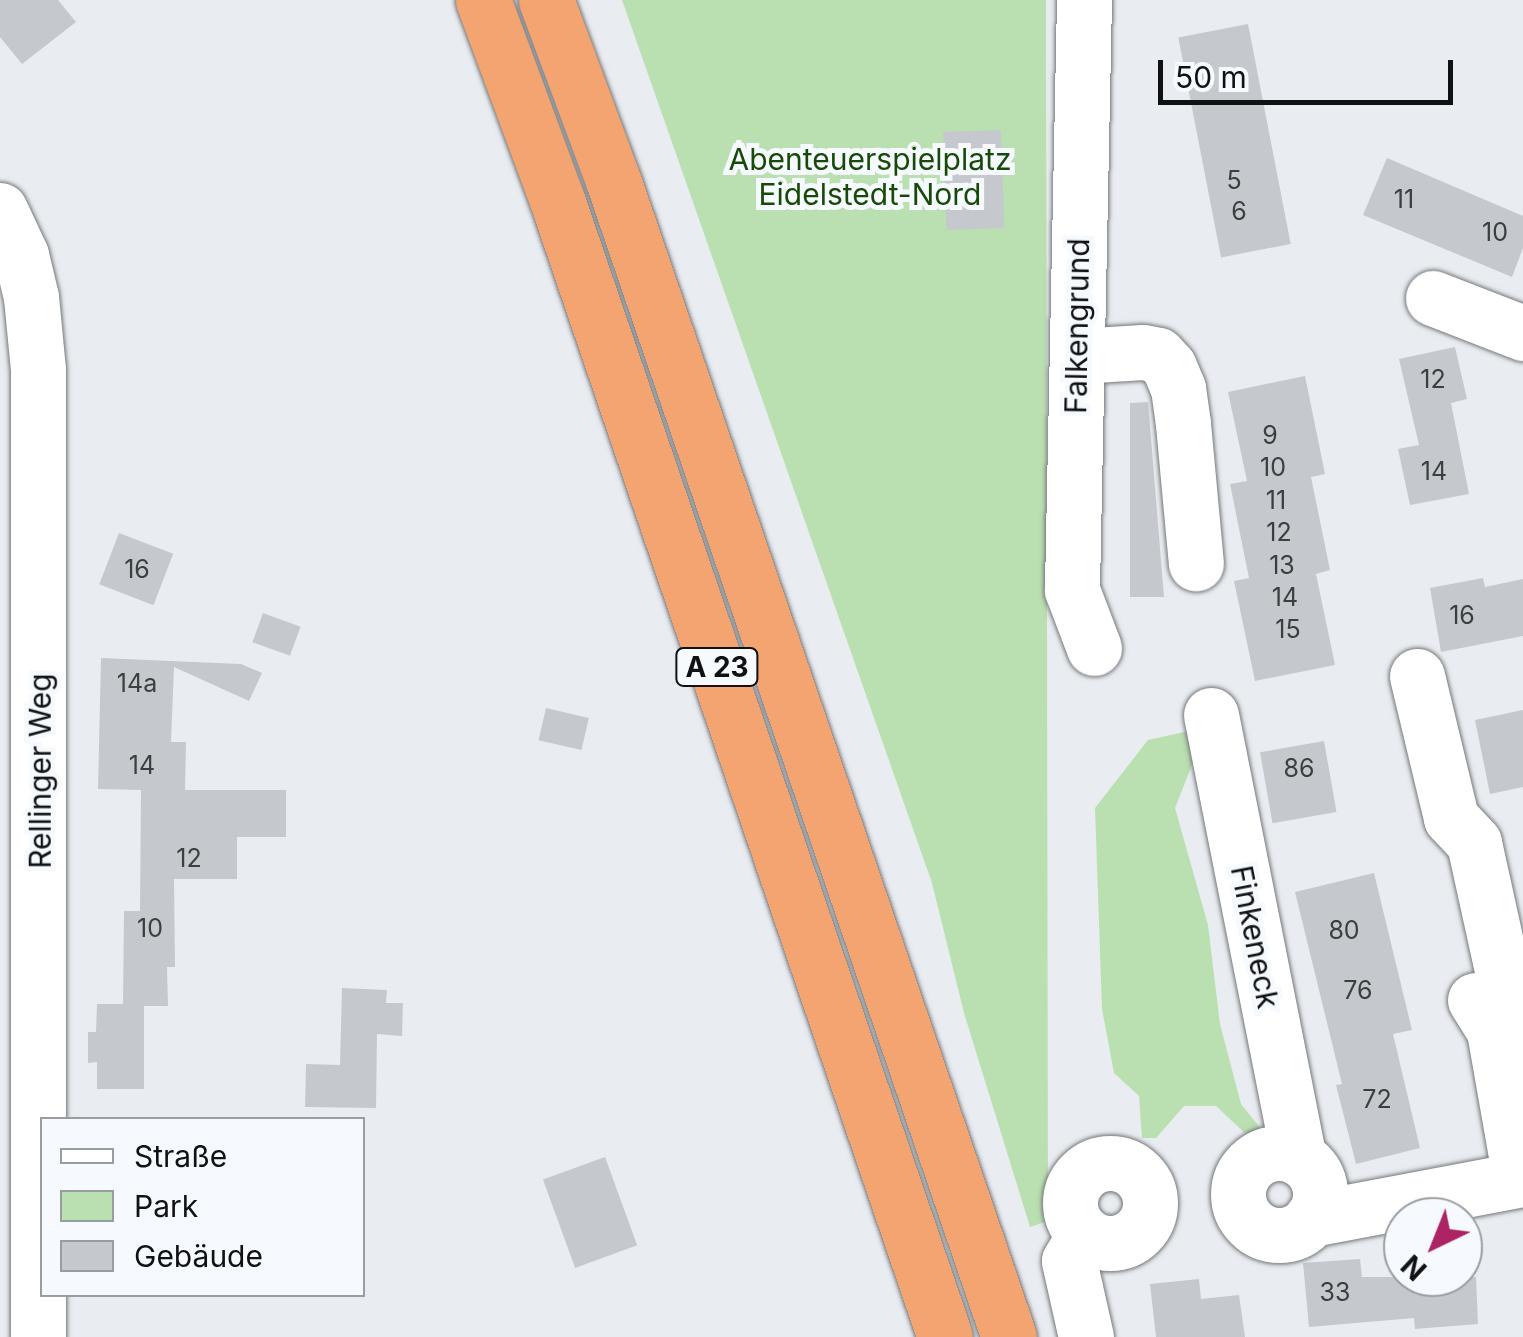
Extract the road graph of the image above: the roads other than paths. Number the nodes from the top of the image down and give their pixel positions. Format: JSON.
{"nodes":[{"id":1,"x":483,"y":0,"type":"edge"},
{"id":2,"x":546,"y":0,"type":"edge"},
{"id":3,"x":1084,"y":0,"type":"edge"},
{"id":4,"x":0,"y":210,"type":"edge"},
{"id":5,"x":1433,"y":298,"type":"dead end"},
{"id":6,"x":1523,"y":333,"type":"edge"},
{"id":7,"x":1076,"y":356,"type":"junction"},
{"id":8,"x":1196,"y":562,"type":"dead end"},
{"id":9,"x":1094,"y":648,"type":"dead end"},
{"id":10,"x":1417,"y":676,"type":"dead end"},
{"id":11,"x":1210,"y":715,"type":"dead end"},
{"id":12,"x":1299,"y":1158,"type":"junction"},
{"id":13,"x":1521,"y":1179,"type":"edge"},
{"id":14,"x":1312,"y":1219,"type":"junction"},
{"id":15,"x":1084,"y":1234,"type":"dead end"},
{"id":16,"x":38,"y":1337,"type":"edge"},
{"id":17,"x":945,"y":1337,"type":"edge"},
{"id":18,"x":1009,"y":1337,"type":"edge"},
{"id":19,"x":1086,"y":1337,"type":"edge"}],
"edges":[{"from":1,"to":17,"type":"highway","number":"A 23"},
{"from":2,"to":18,"type":"highway","number":"A 23"},
{"from":3,"to":7,"type":"street","name":"Falkengrund"},
{"from":4,"to":16,"type":"street","name":"Rellinger Weg"},
{"from":5,"to":6,"type":"street"},
{"from":7,"to":8,"type":"street"},
{"from":7,"to":9,"type":"street","name":"Falkengrund"},
{"from":10,"to":13,"type":"street"},
{"from":11,"to":12,"type":"street","name":"Finkeneck"},
{"from":12,"to":14,"type":"street","name":"Finkeneck"},
{"from":12,"to":14,"type":"street"},
{"from":13,"to":14,"type":"street"},
{"from":15,"to":19,"type":"street"}]}
